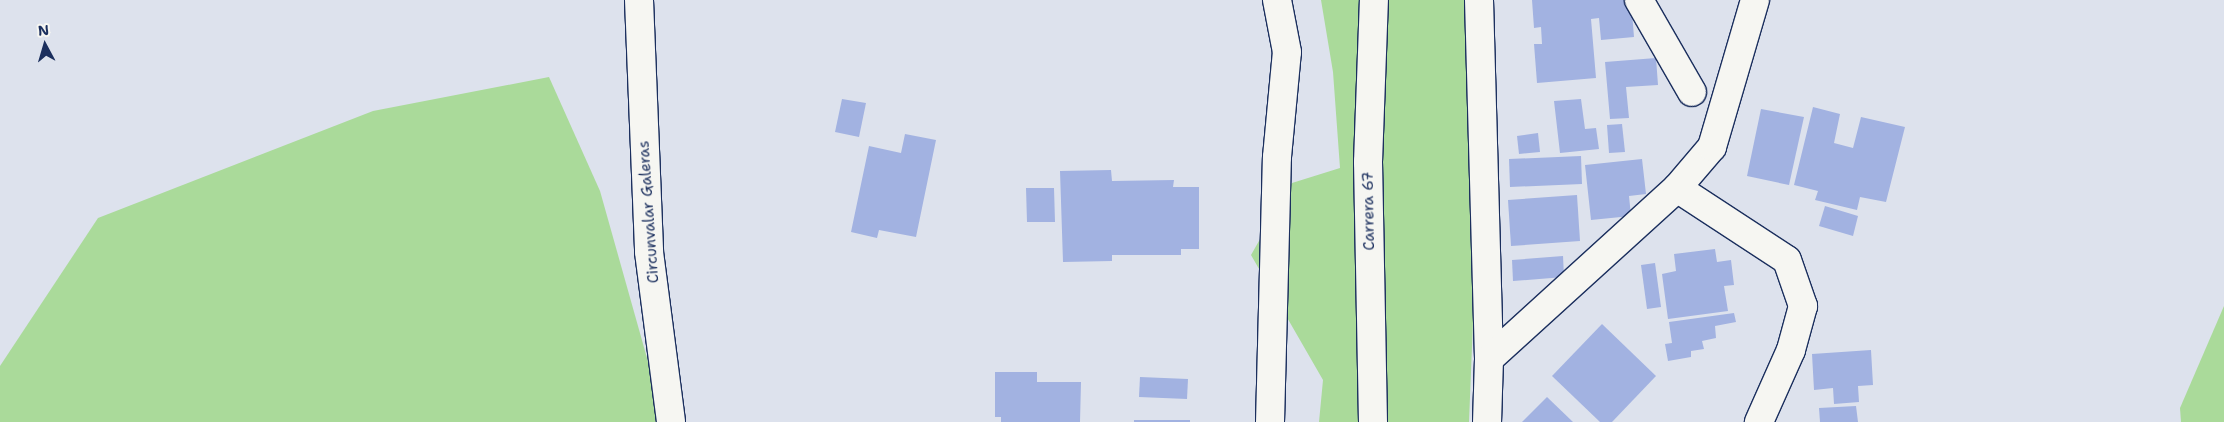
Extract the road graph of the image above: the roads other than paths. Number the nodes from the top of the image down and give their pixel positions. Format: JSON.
{"nodes":[{"id":1,"x":639,"y":0,"type":"edge"},
{"id":2,"x":1277,"y":0,"type":"edge"},
{"id":3,"x":1374,"y":0,"type":"edge"},
{"id":4,"x":1478,"y":0,"type":"edge"},
{"id":5,"x":1639,"y":0,"type":"edge"},
{"id":6,"x":1754,"y":0,"type":"edge"},
{"id":7,"x":1692,"y":92,"type":"dead end"},
{"id":8,"x":1677,"y":188,"type":"junction"},
{"id":9,"x":1489,"y":359,"type":"junction"},
{"id":10,"x":671,"y":422,"type":"edge"},
{"id":11,"x":1270,"y":422,"type":"edge"},
{"id":12,"x":1373,"y":422,"type":"edge"},
{"id":13,"x":1487,"y":422,"type":"edge"},
{"id":14,"x":1759,"y":422,"type":"edge"}],
"edges":[{"from":1,"to":10,"type":"street","name":"Circunvalar Galeras"},
{"from":2,"to":11,"type":"street"},
{"from":3,"to":12,"type":"street","name":"Carrera 67"},
{"from":4,"to":9,"type":"street"},
{"from":5,"to":7,"type":"street"},
{"from":6,"to":8,"type":"street"},
{"from":8,"to":9,"type":"street"},
{"from":8,"to":14,"type":"street"},
{"from":9,"to":13,"type":"street"}]}
